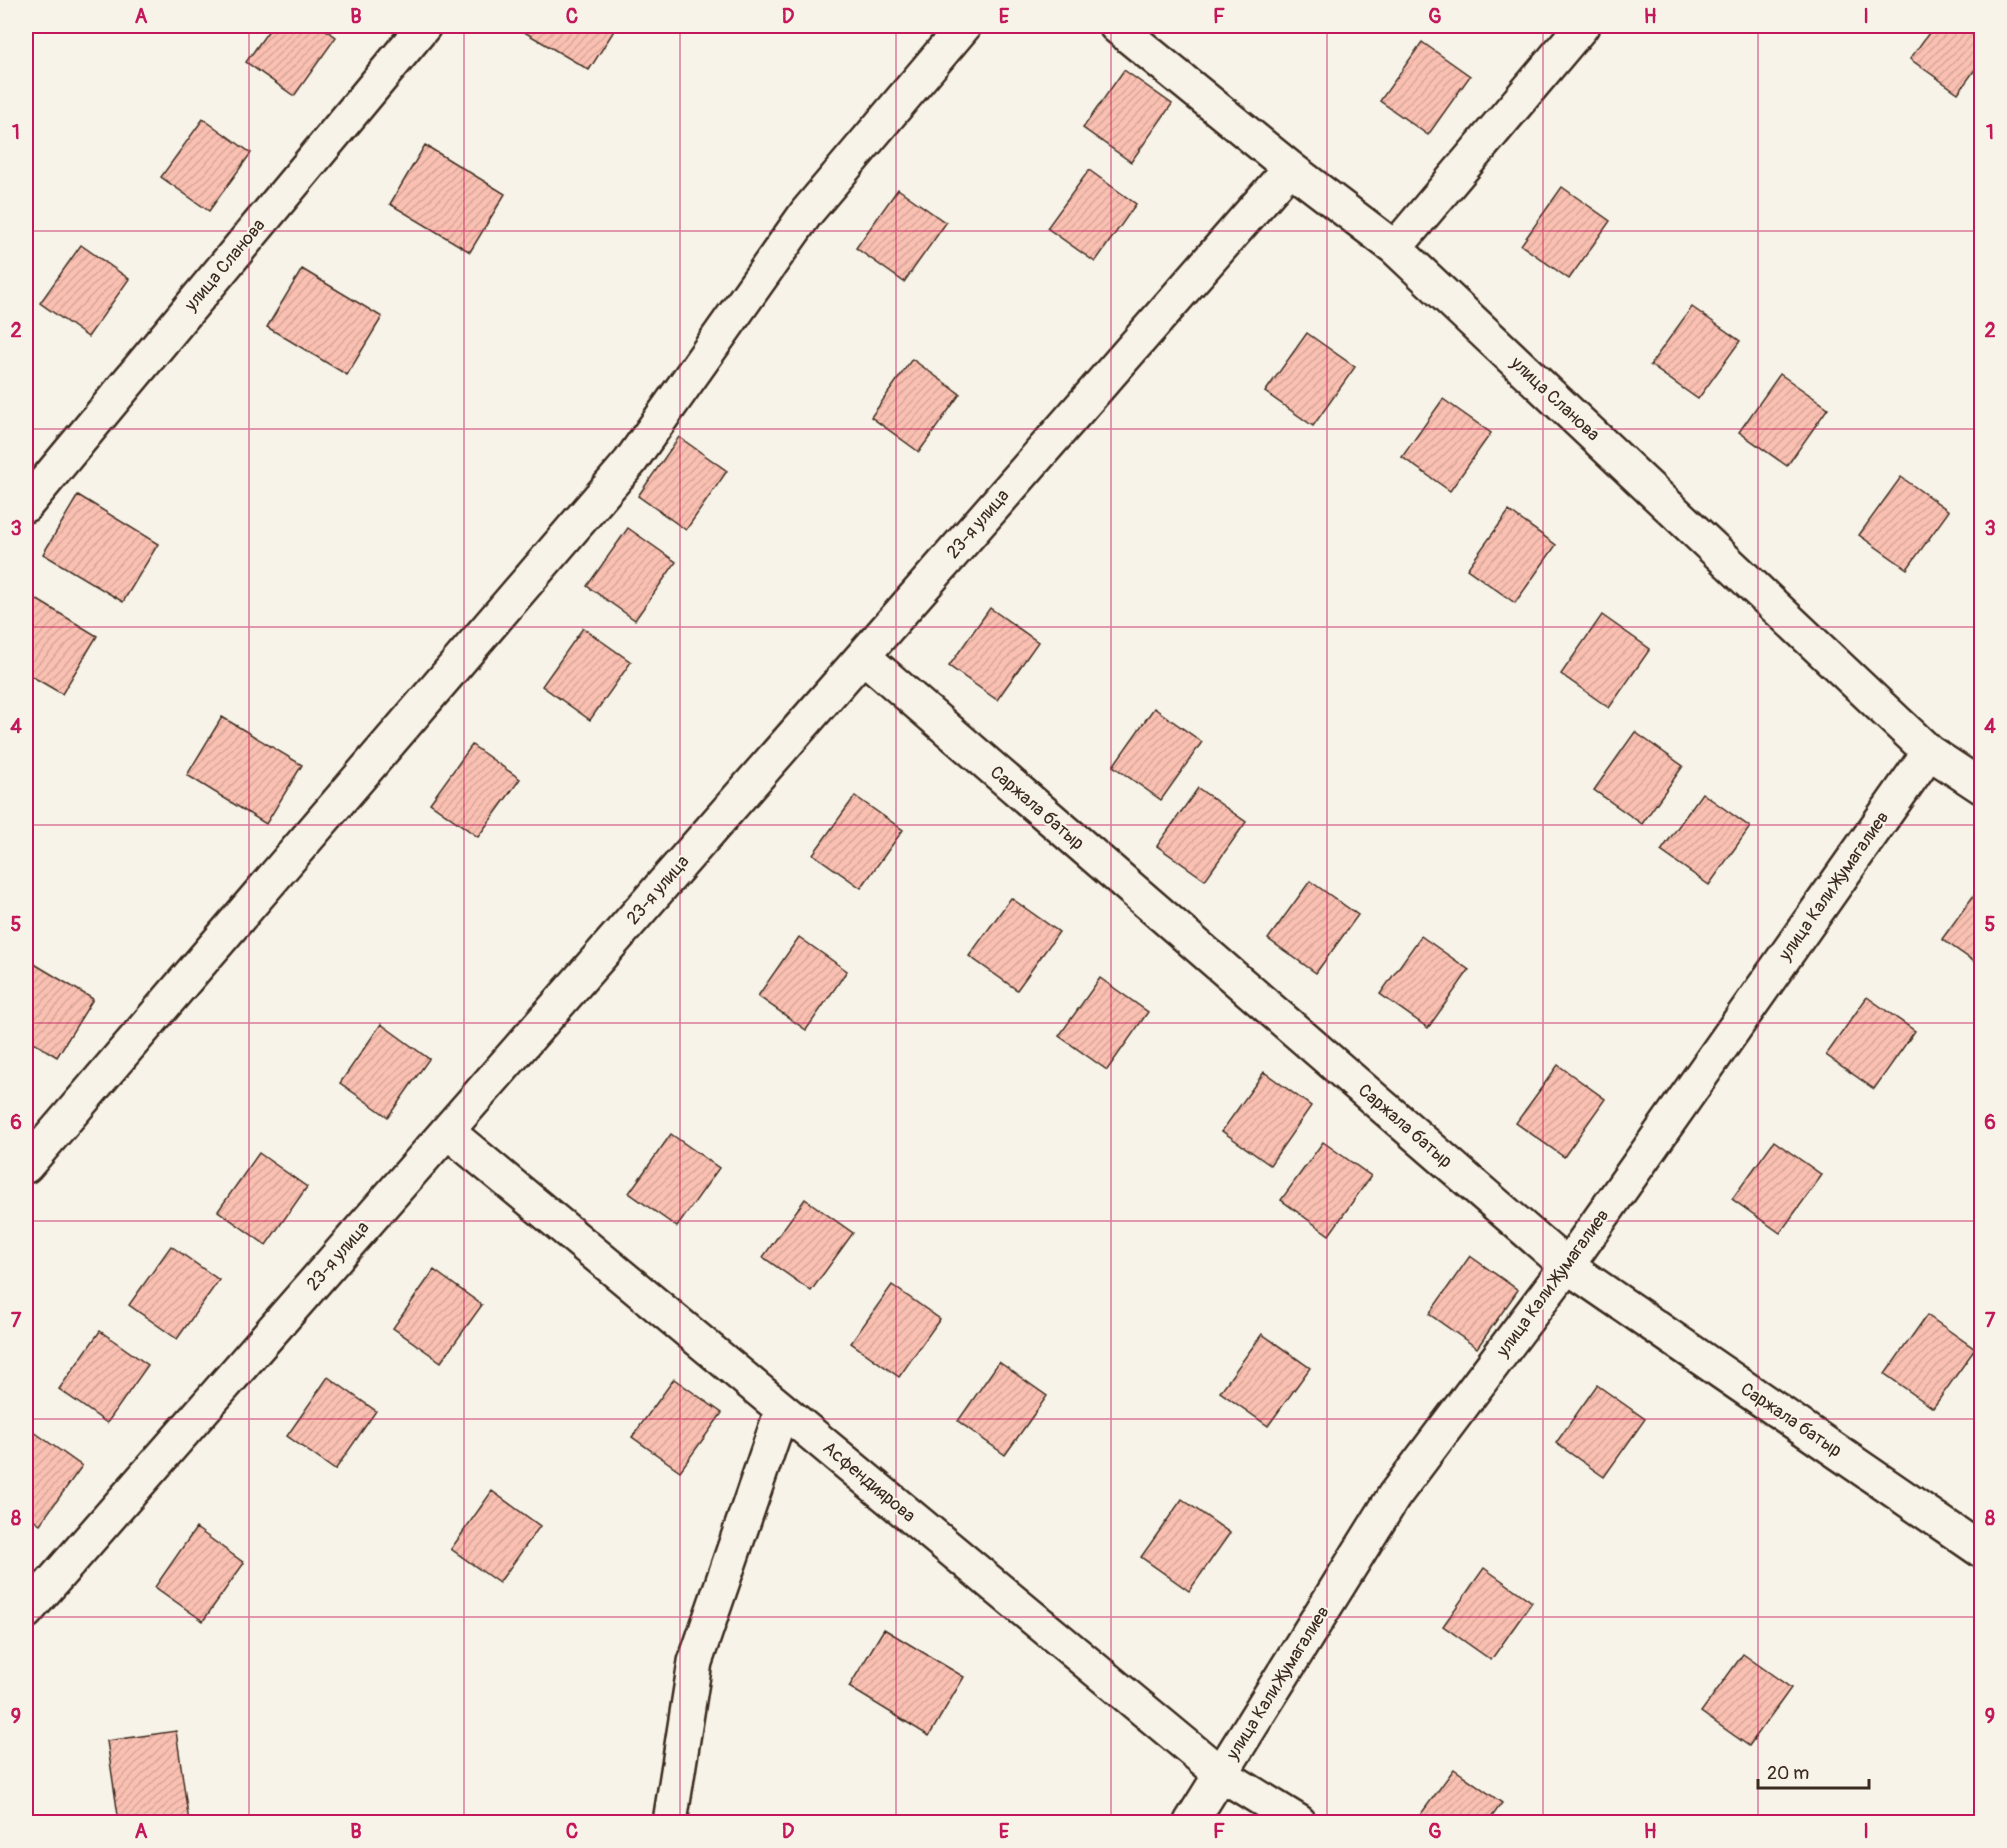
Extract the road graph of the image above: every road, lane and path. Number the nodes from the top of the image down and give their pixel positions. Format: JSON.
{"nodes":[{"id":1,"x":424,"y":26,"type":"edge"},
{"id":2,"x":964,"y":26,"type":"edge"},
{"id":3,"x":1116,"y":26,"type":"edge"},
{"id":4,"x":1582,"y":26,"type":"edge"},
{"id":5,"x":1290,"y":168,"type":"junction"},
{"id":6,"x":1395,"y":248,"type":"junction"},
{"id":7,"x":26,"y":505,"type":"edge"},
{"id":8,"x":863,"y":656,"type":"junction"},
{"id":9,"x":1929,"y":752,"type":"junction"},
{"id":10,"x":1982,"y":787,"type":"edge"},
{"id":11,"x":447,"y":1131,"type":"junction"},
{"id":12,"x":26,"y":1166,"type":"edge"},
{"id":13,"x":1567,"y":1266,"type":"junction"},
{"id":14,"x":782,"y":1410,"type":"junction"},
{"id":15,"x":1982,"y":1551,"type":"edge"},
{"id":16,"x":26,"y":1612,"type":"edge"},
{"id":17,"x":1221,"y":1774,"type":"junction"},
{"id":18,"x":670,"y":1822,"type":"edge"},
{"id":19,"x":1191,"y":1822,"type":"edge"},
{"id":20,"x":1299,"y":1822,"type":"edge"}],
"edges":[{"from":1,"to":7,"type":"street","name":"улица Сланова"},
{"from":2,"to":12,"type":"street"},
{"from":3,"to":5,"type":"street","name":"улица Сланова"},
{"from":4,"to":6,"type":"street"},
{"from":5,"to":6,"type":"street","name":"улица Сланова"},
{"from":5,"to":8,"type":"street","name":"23-я улица"},
{"from":6,"to":9,"type":"street","name":"улица Сланова"},
{"from":8,"to":11,"type":"street","name":"23-я улица"},
{"from":8,"to":13,"type":"street","name":"Саржала батыр"},
{"from":9,"to":10,"type":"street","name":"улица Сланова"},
{"from":9,"to":13,"type":"street","name":"улица Кали Жумагалиев"},
{"from":11,"to":14,"type":"street","name":"Асфендиярова"},
{"from":11,"to":16,"type":"street","name":"23-я улица"},
{"from":13,"to":15,"type":"street","name":"Саржала батыр"},
{"from":13,"to":17,"type":"street","name":"улица Кали Жумагалиев"},
{"from":14,"to":17,"type":"street","name":"Асфендиярова"},
{"from":14,"to":18,"type":"street"},
{"from":17,"to":19,"type":"street","name":"улица Кали Жумагалиев"},
{"from":17,"to":20,"type":"street","name":"Асфендиярова"}]}
